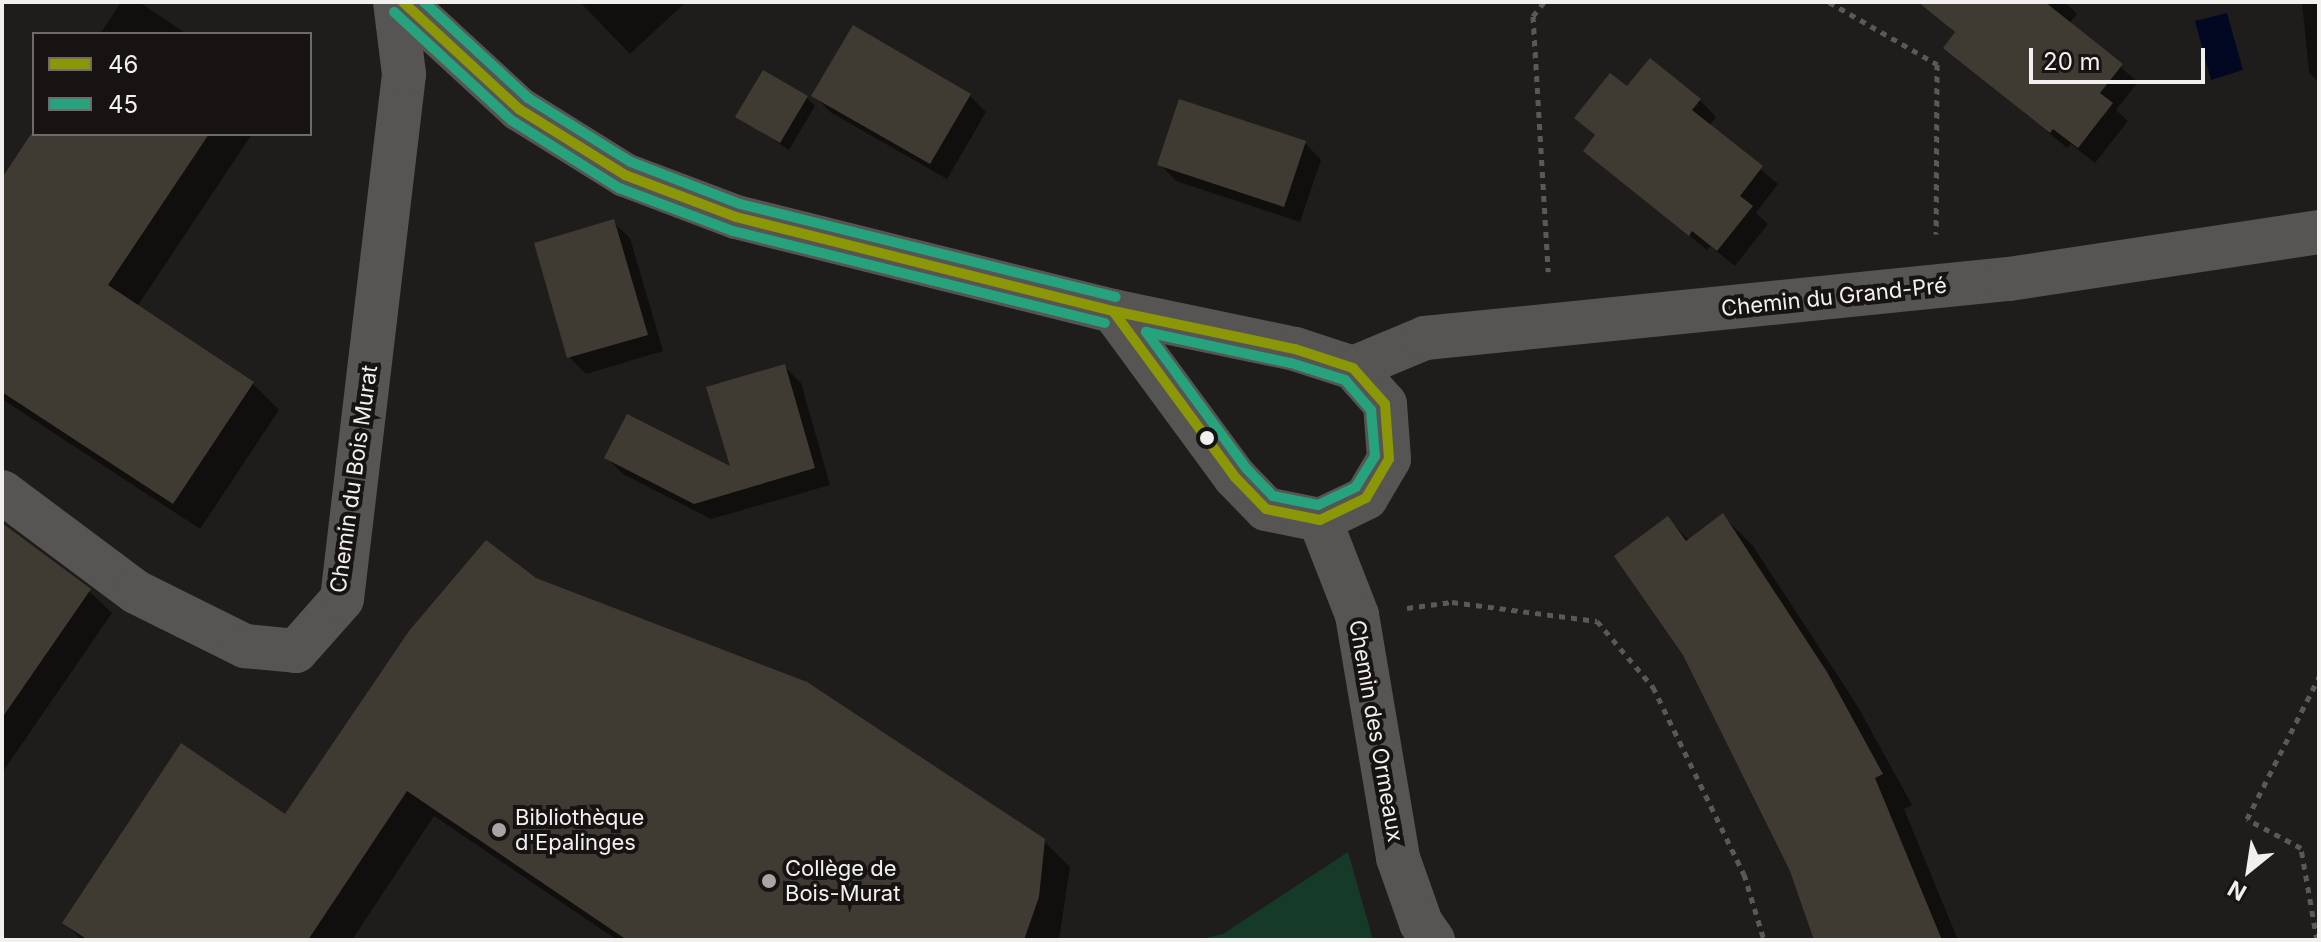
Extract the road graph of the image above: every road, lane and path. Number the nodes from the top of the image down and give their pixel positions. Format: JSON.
{"nodes":[{"id":1,"x":395,"y":2,"type":"edge"},
{"id":2,"x":403,"y":2,"type":"edge"},
{"id":3,"x":1544,"y":2,"type":"edge"},
{"id":4,"x":1829,"y":2,"type":"edge"},
{"id":5,"x":2319,"y":233,"type":"edge"},
{"id":6,"x":1935,"y":287,"type":"junction"},
{"id":7,"x":1113,"y":311,"type":"junction"},
{"id":8,"x":1552,"y":325,"type":"junction"},
{"id":9,"x":1353,"y":368,"type":"junction"},
{"id":10,"x":2,"y":492,"type":"edge"},
{"id":11,"x":1320,"y":520,"type":"junction"},
{"id":12,"x":1390,"y":610,"type":"dead end"},
{"id":13,"x":2319,"y":677,"type":"edge"},
{"id":14,"x":1433,"y":940,"type":"edge"},
{"id":15,"x":1764,"y":940,"type":"edge"},
{"id":16,"x":2317,"y":940,"type":"edge"}],
"edges":[{"from":1,"to":10,"type":"street","name":"Chemin du Bois Murat"},
{"from":2,"to":7,"type":"street"},
{"from":3,"to":8,"type":"path"},
{"from":4,"to":6,"type":"path"},
{"from":5,"to":6,"type":"street","name":"Chemin du Grand-Pré"},
{"from":6,"to":8,"type":"street","name":"Chemin du Grand-Pré"},
{"from":7,"to":9,"type":"street"},
{"from":7,"to":11,"type":"street"},
{"from":8,"to":9,"type":"street","name":"Chemin du Grand-Pré"},
{"from":9,"to":11,"type":"street"},
{"from":11,"to":14,"type":"street","name":"Chemin des Ormeaux"},
{"from":12,"to":15,"type":"path"},
{"from":13,"to":16,"type":"path"}]}
